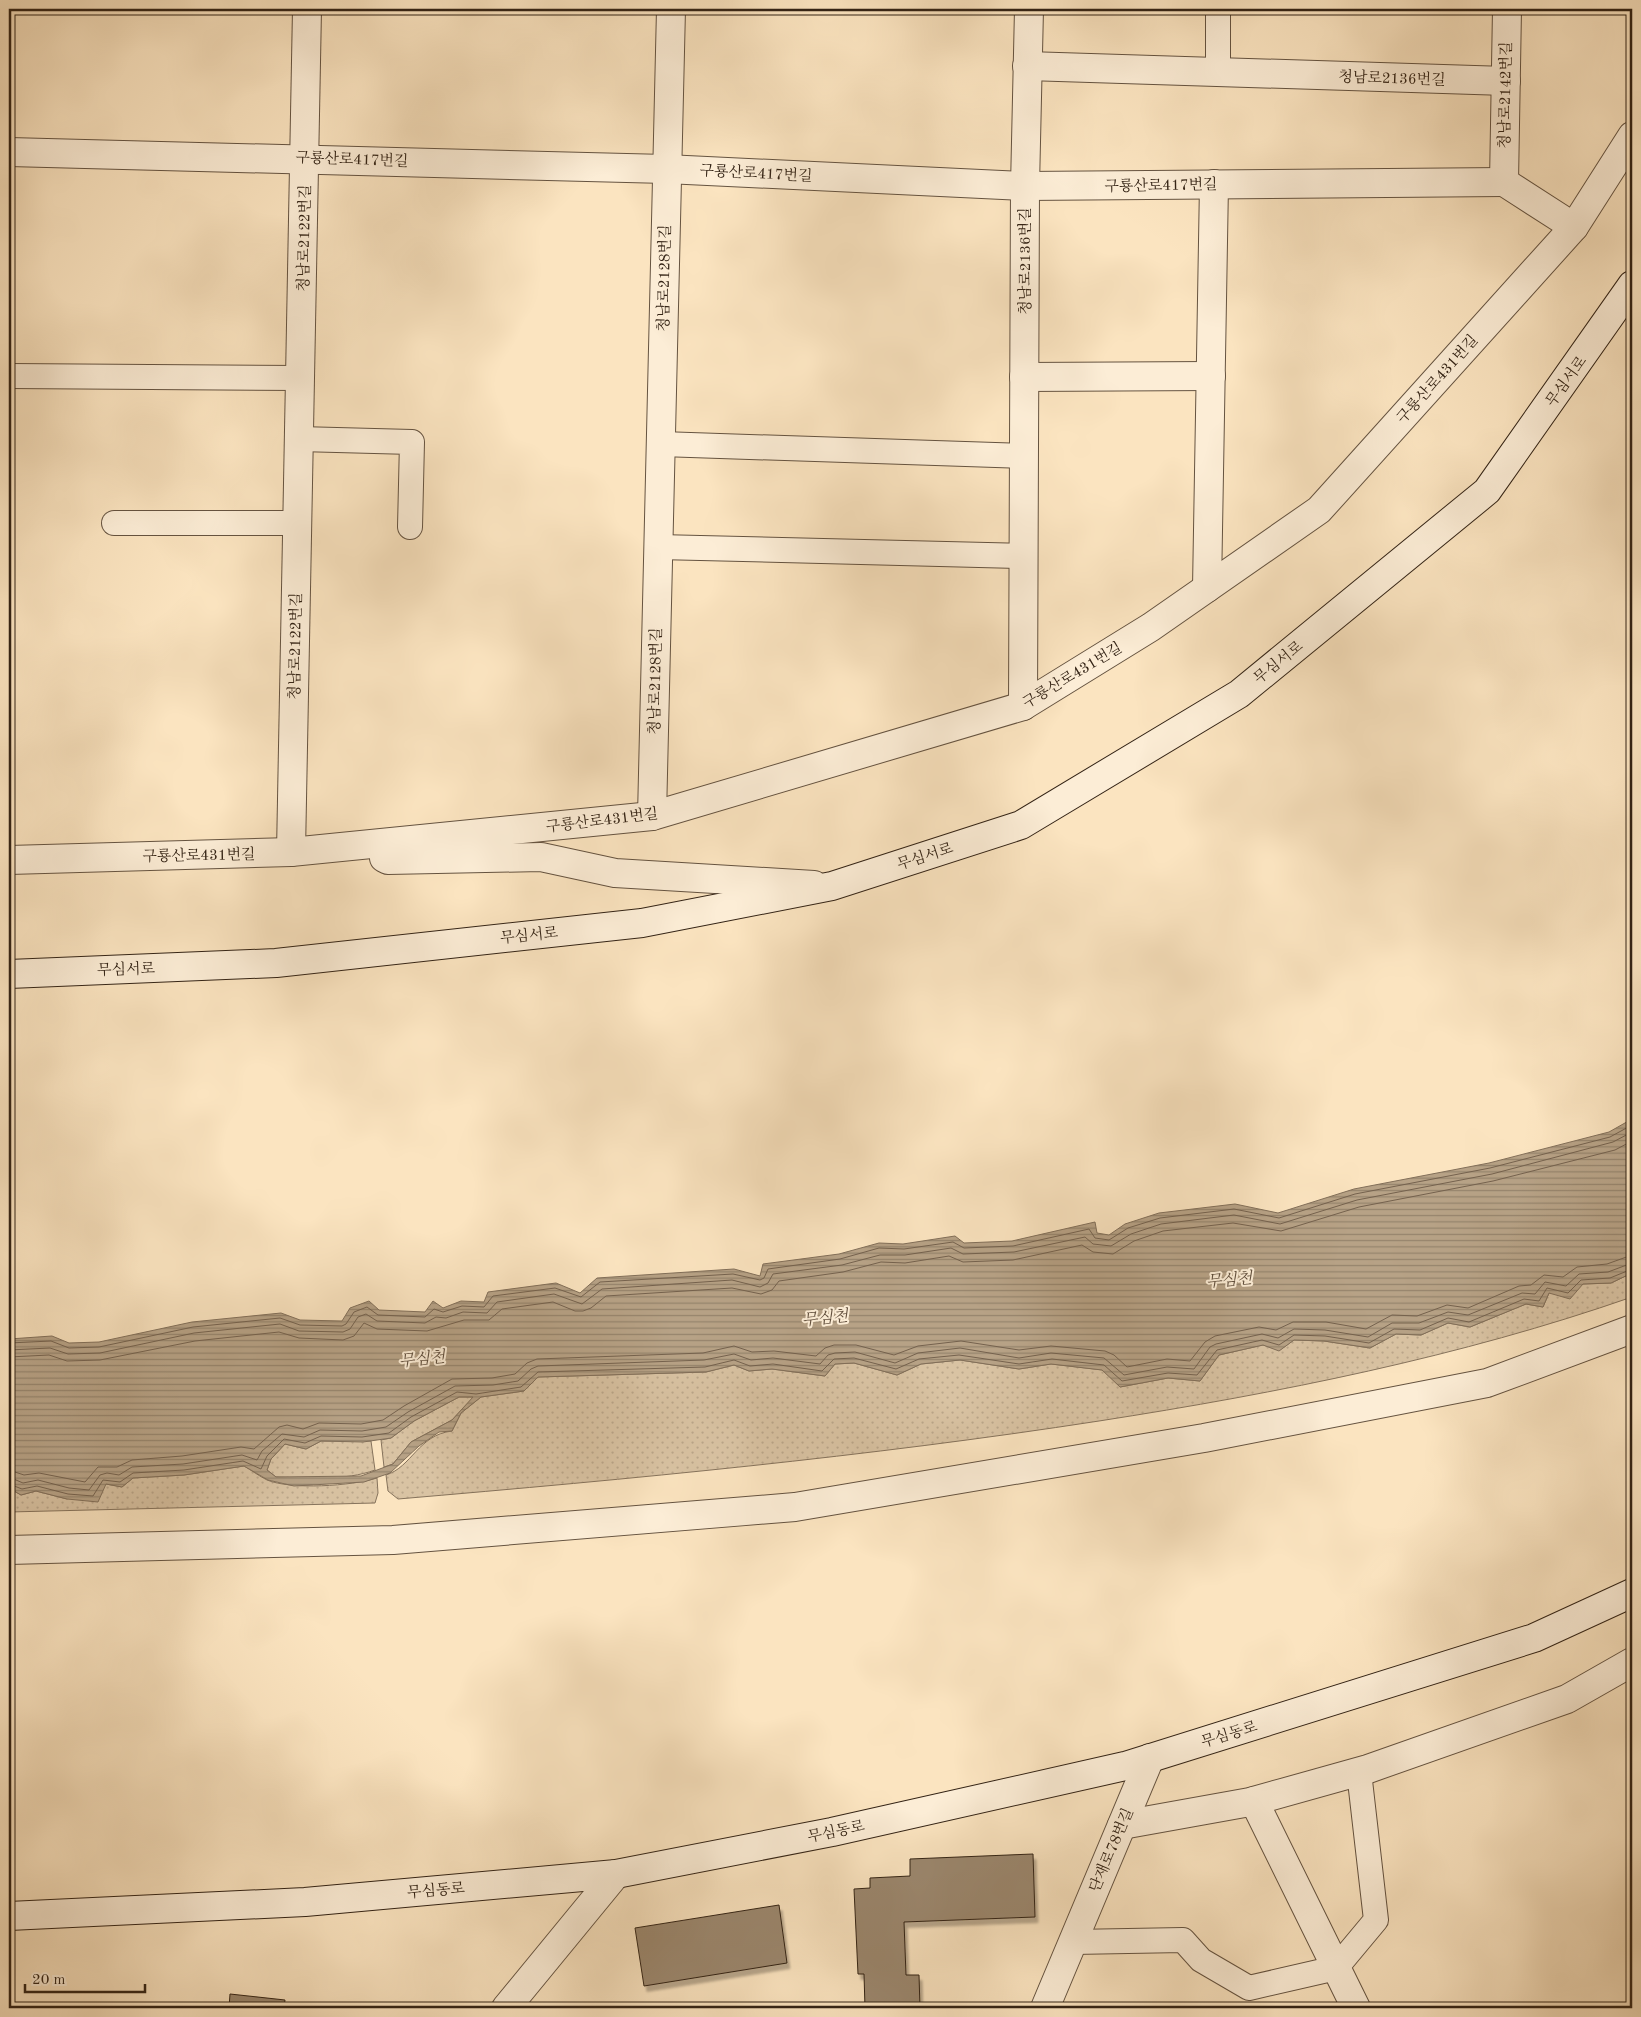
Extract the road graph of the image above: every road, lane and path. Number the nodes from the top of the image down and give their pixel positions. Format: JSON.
{"nodes":[{"id":1,"x":307,"y":9,"type":"edge"},
{"id":2,"x":671,"y":9,"type":"edge"},
{"id":3,"x":1029,"y":9,"type":"edge"},
{"id":4,"x":1218,"y":9,"type":"edge"},
{"id":5,"x":1507,"y":9,"type":"edge"},
{"id":6,"x":1027,"y":66,"type":"junction"},
{"id":7,"x":1218,"y":72,"type":"junction"},
{"id":8,"x":1506,"y":81,"type":"junction"},
{"id":9,"x":1632,"y":136,"type":"edge"},
{"id":10,"x":9,"y":152,"type":"edge"},
{"id":11,"x":305,"y":158,"type":"junction"},
{"id":12,"x":666,"y":169,"type":"junction"},
{"id":13,"x":1504,"y":182,"type":"junction"},
{"id":14,"x":1214,"y":184,"type":"junction"},
{"id":15,"x":1025,"y":186,"type":"junction"},
{"id":16,"x":1574,"y":227,"type":"junction"},
{"id":17,"x":1632,"y":285,"type":"edge"},
{"id":18,"x":9,"y":376,"type":"edge"},
{"id":19,"x":1211,"y":376,"type":"junction"},
{"id":20,"x":1024,"y":377,"type":"junction"},
{"id":21,"x":300,"y":378,"type":"junction"},
{"id":22,"x":299,"y":439,"type":"junction"},
{"id":23,"x":661,"y":444,"type":"junction"},
{"id":24,"x":1024,"y":456,"type":"junction"},
{"id":25,"x":114,"y":523,"type":"dead end"},
{"id":26,"x":298,"y":523,"type":"junction"},
{"id":27,"x":410,"y":527,"type":"dead end"},
{"id":28,"x":658,"y":547,"type":"junction"},
{"id":29,"x":1023,"y":556,"type":"junction"},
{"id":30,"x":1207,"y":588,"type":"junction"},
{"id":31,"x":1023,"y":706,"type":"junction"},
{"id":32,"x":652,"y":816,"type":"junction"},
{"id":33,"x":357,"y":847,"type":"junction"},
{"id":34,"x":291,"y":852,"type":"junction"},
{"id":35,"x":9,"y":860,"type":"edge"},
{"id":36,"x":832,"y":886,"type":"junction"},
{"id":37,"x":9,"y":974,"type":"edge"},
{"id":38,"x":1632,"y":1329,"type":"edge"},
{"id":39,"x":9,"y":1550,"type":"edge"},
{"id":40,"x":1632,"y":1593,"type":"edge"},
{"id":41,"x":1632,"y":1662,"type":"edge"},
{"id":42,"x":1150,"y":1758,"type":"junction"},
{"id":43,"x":1358,"y":1772,"type":"junction"},
{"id":44,"x":1254,"y":1801,"type":"junction"},
{"id":45,"x":1122,"y":1825,"type":"junction"},
{"id":46,"x":616,"y":1874,"type":"junction"},
{"id":47,"x":9,"y":1916,"type":"edge"},
{"id":48,"x":1073,"y":1942,"type":"junction"},
{"id":49,"x":1336,"y":1968,"type":"junction"},
{"id":50,"x":506,"y":2008,"type":"edge"},
{"id":51,"x":1045,"y":2008,"type":"edge"},
{"id":52,"x":1356,"y":2008,"type":"edge"}],
"edges":[{"from":1,"to":11,"type":"street","name":"청남로2122번길"},
{"from":2,"to":12,"type":"street","name":"청남로2128번길"},
{"from":3,"to":6,"type":"street","name":"청남로2136번길"},
{"from":4,"to":7,"type":"lane"},
{"from":5,"to":8,"type":"street","name":"청남로2142번길"},
{"from":6,"to":7,"type":"street","name":"청남로2136번길"},
{"from":6,"to":15,"type":"street","name":"청남로2136번길"},
{"from":7,"to":8,"type":"street","name":"청남로2136번길"},
{"from":8,"to":13,"type":"street","name":"청남로2142번길"},
{"from":9,"to":16,"type":"street","name":"구룡산로431번길"},
{"from":10,"to":11,"type":"street","name":"구룡산로417번길"},
{"from":11,"to":12,"type":"street","name":"구룡산로417번길"},
{"from":11,"to":21,"type":"street","name":"청남로2122번길"},
{"from":12,"to":15,"type":"street","name":"구룡산로417번길"},
{"from":12,"to":23,"type":"street","name":"청남로2128번길"},
{"from":13,"to":14,"type":"street","name":"구룡산로417번길"},
{"from":13,"to":16,"type":"street"},
{"from":14,"to":15,"type":"street","name":"구룡산로417번길"},
{"from":14,"to":19,"type":"street"},
{"from":15,"to":20,"type":"street","name":"청남로2136번길"},
{"from":16,"to":30,"type":"street","name":"구룡산로431번길"},
{"from":17,"to":36,"type":"street","name":"무심서로"},
{"from":18,"to":21,"type":"lane"},
{"from":19,"to":20,"type":"street"},
{"from":19,"to":30,"type":"street"},
{"from":20,"to":24,"type":"street","name":"청남로2136번길"},
{"from":21,"to":22,"type":"street","name":"청남로2122번길"},
{"from":22,"to":26,"type":"street","name":"청남로2122번길"},
{"from":22,"to":27,"type":"lane"},
{"from":23,"to":24,"type":"lane"},
{"from":23,"to":28,"type":"street","name":"청남로2128번길"},
{"from":24,"to":29,"type":"street","name":"청남로2136번길"},
{"from":25,"to":26,"type":"lane"},
{"from":26,"to":34,"type":"street","name":"청남로2122번길"},
{"from":28,"to":29,"type":"lane"},
{"from":28,"to":32,"type":"street","name":"청남로2128번길"},
{"from":29,"to":31,"type":"street","name":"청남로2136번길"},
{"from":30,"to":31,"type":"street","name":"구룡산로431번길"},
{"from":31,"to":32,"type":"street","name":"구룡산로431번길"},
{"from":32,"to":33,"type":"street","name":"구룡산로431번길"},
{"from":33,"to":34,"type":"street","name":"구룡산로431번길"},
{"from":33,"to":36,"type":"street"},
{"from":34,"to":35,"type":"street","name":"구룡산로431번길"},
{"from":36,"to":37,"type":"street","name":"무심서로"},
{"from":38,"to":39,"type":"street"},
{"from":40,"to":42,"type":"street","name":"무심동로"},
{"from":41,"to":43,"type":"street"},
{"from":42,"to":45,"type":"street","name":"단재로78번길"},
{"from":42,"to":46,"type":"street","name":"무심동로"},
{"from":43,"to":44,"type":"street"},
{"from":43,"to":49,"type":"lane"},
{"from":44,"to":45,"type":"street"},
{"from":44,"to":49,"type":"street"},
{"from":45,"to":48,"type":"street","name":"단재로78번길"},
{"from":46,"to":47,"type":"street","name":"무심동로"},
{"from":46,"to":50,"type":"street"},
{"from":48,"to":49,"type":"lane"},
{"from":48,"to":51,"type":"street","name":"단재로78번길"},
{"from":49,"to":52,"type":"street"}]}
